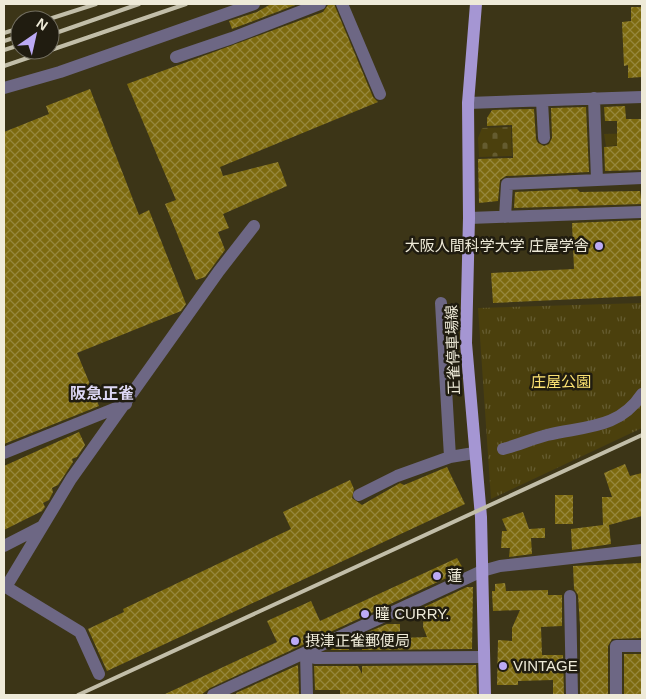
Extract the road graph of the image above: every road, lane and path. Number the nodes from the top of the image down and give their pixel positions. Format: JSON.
{"nodes":[{"id":1,"x":254,"y":4,"type":"edge"},
{"id":2,"x":320,"y":4,"type":"edge"},
{"id":3,"x":342,"y":4,"type":"edge"},
{"id":4,"x":476,"y":4,"type":"edge"},
{"id":5,"x":176,"y":57,"type":"dead end"},
{"id":6,"x":4,"y":88,"type":"edge"},
{"id":7,"x":380,"y":94,"type":"dead end"},
{"id":8,"x":642,"y":97,"type":"edge"},
{"id":9,"x":594,"y":98,"type":"junction"},
{"id":10,"x":542,"y":101,"type":"junction"},
{"id":11,"x":468,"y":104,"type":"junction"},
{"id":12,"x":544,"y":138,"type":"dead end"},
{"id":13,"x":642,"y":178,"type":"edge"},
{"id":14,"x":597,"y":180,"type":"junction"},
{"id":15,"x":642,"y":212,"type":"edge"},
{"id":16,"x":505,"y":217,"type":"junction"},
{"id":17,"x":469,"y":218,"type":"junction"},
{"id":18,"x":254,"y":226,"type":"dead end"},
{"id":19,"x":441,"y":304,"type":"dead end"},
{"id":20,"x":642,"y":394,"type":"edge"},
{"id":21,"x":126,"y":404,"type":"junction"},
{"id":22,"x":503,"y":449,"type":"dead end"},
{"id":23,"x":4,"y":453,"type":"edge"},
{"id":24,"x":474,"y":453,"type":"junction"},
{"id":25,"x":450,"y":457,"type":"junction"},
{"id":26,"x":359,"y":495,"type":"dead end"},
{"id":27,"x":41,"y":526,"type":"junction"},
{"id":28,"x":4,"y":546,"type":"edge"},
{"id":29,"x":642,"y":550,"type":"edge"},
{"id":30,"x":482,"y":571,"type":"junction"},
{"id":31,"x":4,"y":585,"type":"edge"},
{"id":32,"x":570,"y":596,"type":"dead end"},
{"id":33,"x":642,"y":646,"type":"edge"},
{"id":34,"x":306,"y":652,"type":"junction"},
{"id":35,"x":483,"y":657,"type":"junction"},
{"id":36,"x":99,"y":674,"type":"dead end"},
{"id":37,"x":212,"y":695,"type":"edge"},
{"id":38,"x":307,"y":695,"type":"edge"},
{"id":39,"x":485,"y":695,"type":"edge"},
{"id":40,"x":572,"y":695,"type":"edge"},
{"id":41,"x":616,"y":695,"type":"edge"}],
"edges":[{"from":1,"to":6,"type":"street"},
{"from":2,"to":5,"type":"street"},
{"from":3,"to":7,"type":"street"},
{"from":4,"to":11,"type":"main road","name":"正雀停車場線"},
{"from":8,"to":9,"type":"street"},
{"from":9,"to":10,"type":"street"},
{"from":9,"to":14,"type":"street"},
{"from":10,"to":11,"type":"street"},
{"from":10,"to":12,"type":"street"},
{"from":11,"to":17,"type":"main road","name":"正雀停車場線"},
{"from":13,"to":14,"type":"street"},
{"from":14,"to":16,"type":"street"},
{"from":15,"to":16,"type":"street"},
{"from":16,"to":17,"type":"street"},
{"from":17,"to":24,"type":"main road","name":"正雀停車場線"},
{"from":18,"to":21,"type":"street"},
{"from":19,"to":25,"type":"street"},
{"from":20,"to":22,"type":"street"},
{"from":21,"to":23,"type":"street"},
{"from":21,"to":27,"type":"street"},
{"from":24,"to":25,"type":"street"},
{"from":24,"to":30,"type":"main road","name":"正雀停車場線"},
{"from":25,"to":26,"type":"street"},
{"from":27,"to":28,"type":"street"},
{"from":27,"to":31,"type":"street"},
{"from":29,"to":30,"type":"street"},
{"from":30,"to":34,"type":"street"},
{"from":30,"to":35,"type":"main road","name":"正雀停車場線"},
{"from":31,"to":36,"type":"street"},
{"from":32,"to":40,"type":"street"},
{"from":33,"to":41,"type":"street"},
{"from":34,"to":35,"type":"street"},
{"from":34,"to":37,"type":"street"},
{"from":34,"to":38,"type":"street"},
{"from":35,"to":39,"type":"main road","name":"正雀停車場線"}]}
